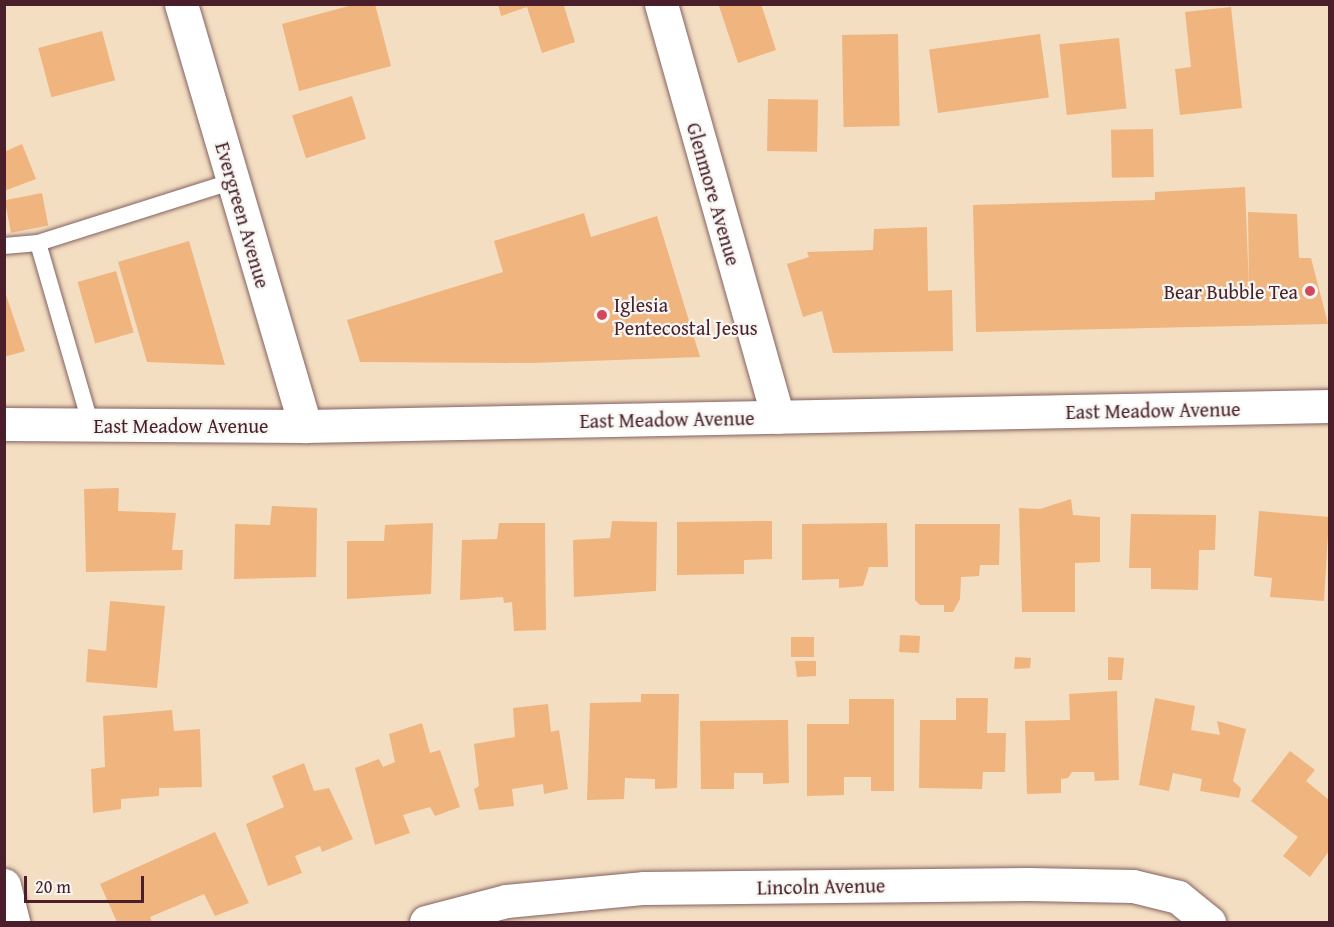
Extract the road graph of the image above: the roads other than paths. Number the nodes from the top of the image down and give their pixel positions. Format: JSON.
{"nodes":[{"id":1,"x":181,"y":4,"type":"edge"},
{"id":2,"x":661,"y":4,"type":"edge"},
{"id":3,"x":233,"y":181,"type":"junction"},
{"id":4,"x":38,"y":243,"type":"junction"},
{"id":5,"x":4,"y":246,"type":"edge"},
{"id":6,"x":1329,"y":406,"type":"edge"},
{"id":7,"x":778,"y":417,"type":"junction"},
{"id":8,"x":4,"y":424,"type":"edge"},
{"id":9,"x":91,"y":425,"type":"junction"},
{"id":10,"x":305,"y":426,"type":"junction"},
{"id":11,"x":4,"y":885,"type":"edge"},
{"id":12,"x":13,"y":922,"type":"edge"},
{"id":13,"x":426,"y":922,"type":"edge"},
{"id":14,"x":1209,"y":922,"type":"edge"}],
"edges":[{"from":1,"to":3,"type":"street","name":"Evergreen Avenue"},
{"from":2,"to":7,"type":"street","name":"Glenmore Avenue"},
{"from":3,"to":4,"type":"lane"},
{"from":3,"to":10,"type":"street","name":"Evergreen Avenue"},
{"from":4,"to":5,"type":"lane"},
{"from":4,"to":9,"type":"lane"},
{"from":6,"to":7,"type":"street","name":"East Meadow Avenue"},
{"from":7,"to":10,"type":"street","name":"East Meadow Avenue"},
{"from":8,"to":9,"type":"street","name":"East Meadow Avenue"},
{"from":9,"to":10,"type":"street","name":"East Meadow Avenue"},
{"from":11,"to":12,"type":"street"},
{"from":13,"to":14,"type":"street","name":"Lincoln Avenue"}]}
